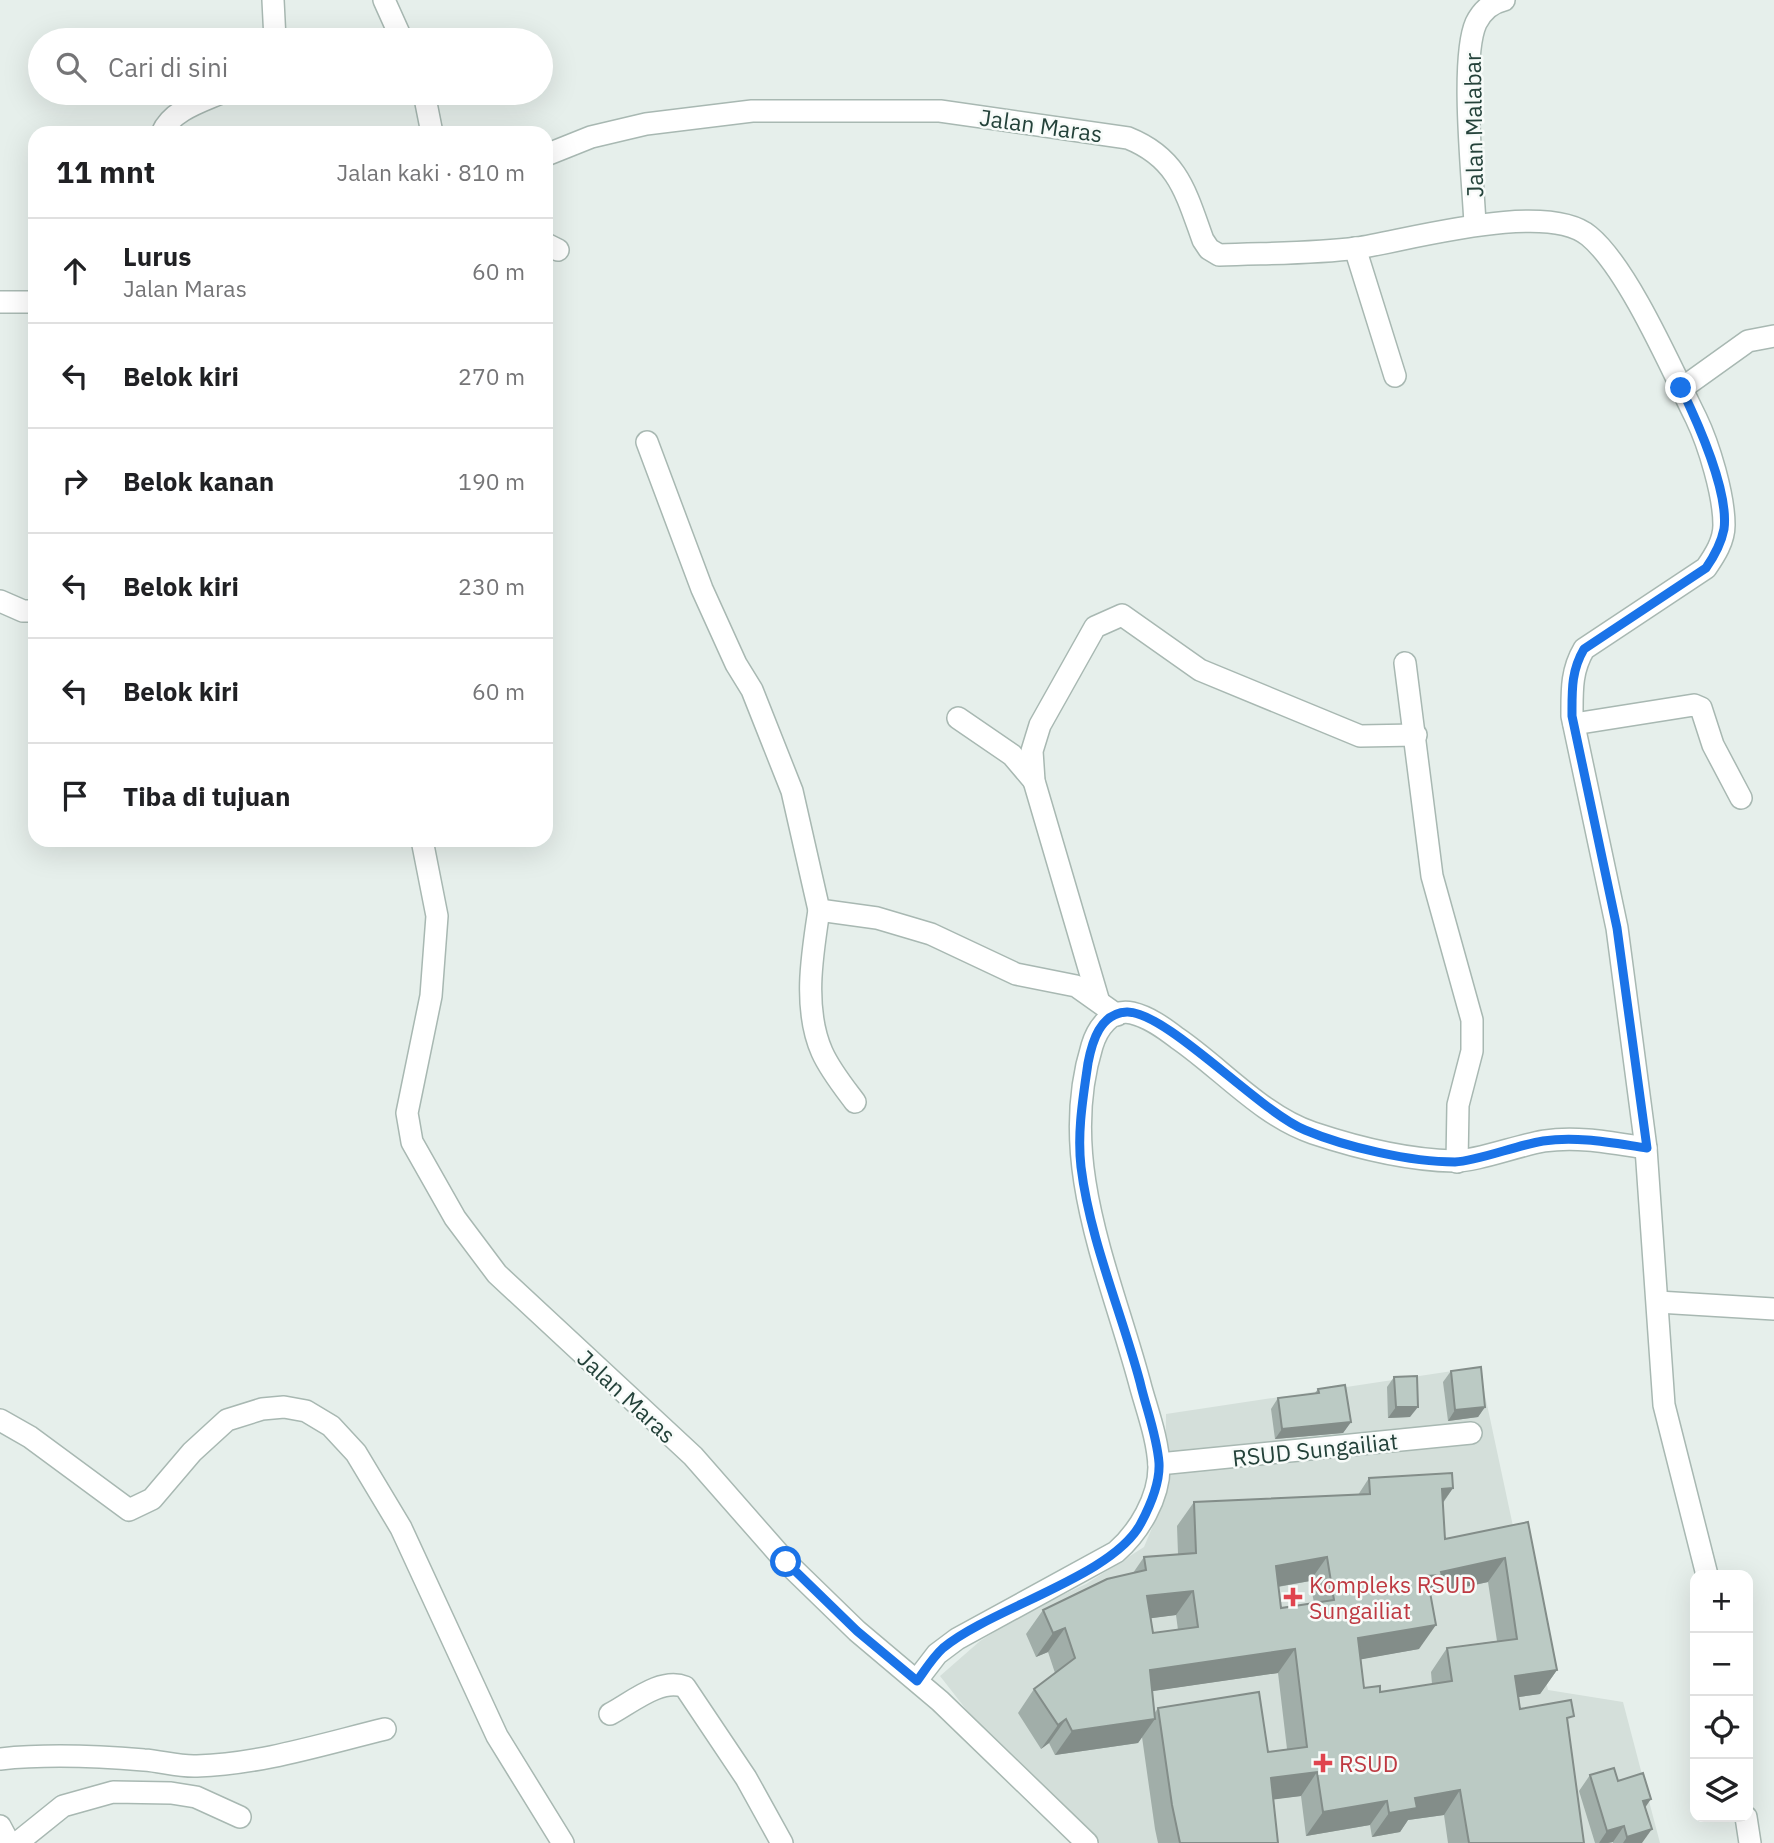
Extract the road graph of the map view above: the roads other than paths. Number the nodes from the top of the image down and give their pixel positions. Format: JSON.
{"nodes":[{"id":1,"x":273,"y":0,"type":"edge"},
{"id":2,"x":384,"y":0,"type":"edge"},
{"id":3,"x":1504,"y":0,"type":"edge"},
{"id":4,"x":274,"y":28,"type":"edge"},
{"id":5,"x":397,"y":28,"type":"edge"},
{"id":6,"x":198,"y":105,"type":"edge"},
{"id":7,"x":426,"y":105,"type":"edge"},
{"id":8,"x":165,"y":126,"type":"edge"},
{"id":9,"x":431,"y":126,"type":"edge"},
{"id":10,"x":553,"y":152,"type":"edge"},
{"id":11,"x":1475,"y":224,"type":"junction"},
{"id":12,"x":1356,"y":248,"type":"junction"},
{"id":13,"x":0,"y":302,"type":"edge"},
{"id":14,"x":28,"y":302,"type":"edge"},
{"id":15,"x":1774,"y":336,"type":"edge"},
{"id":16,"x":1395,"y":376,"type":"dead end"},
{"id":17,"x":1681,"y":388,"type":"junction"},
{"id":18,"x":647,"y":442,"type":"dead end"},
{"id":19,"x":0,"y":601,"type":"edge"},
{"id":20,"x":28,"y":611,"type":"edge"},
{"id":21,"x":1405,"y":663,"type":"dead end"},
{"id":22,"x":958,"y":718,"type":"dead end"},
{"id":23,"x":1574,"y":724,"type":"junction"},
{"id":24,"x":1416,"y":735,"type":"junction"},
{"id":25,"x":1034,"y":781,"type":"junction"},
{"id":26,"x":1741,"y":798,"type":"dead end"},
{"id":27,"x":423,"y":847,"type":"edge"},
{"id":28,"x":818,"y":910,"type":"junction"},
{"id":29,"x":1098,"y":999,"type":"junction"},
{"id":30,"x":1117,"y":1015,"type":"junction"},
{"id":31,"x":855,"y":1102,"type":"dead end"},
{"id":32,"x":1647,"y":1148,"type":"junction"},
{"id":33,"x":1457,"y":1162,"type":"junction"},
{"id":34,"x":1658,"y":1302,"type":"junction"},
{"id":35,"x":1774,"y":1309,"type":"edge"},
{"id":36,"x":0,"y":1420,"type":"edge"},
{"id":37,"x":1471,"y":1433,"type":"dead end"},
{"id":38,"x":1159,"y":1464,"type":"junction"},
{"id":39,"x":1706,"y":1570,"type":"edge"},
{"id":40,"x":917,"y":1681,"type":"junction"},
{"id":41,"x":610,"y":1714,"type":"dead end"},
{"id":42,"x":385,"y":1729,"type":"dead end"},
{"id":43,"x":0,"y":1759,"type":"edge"},
{"id":44,"x":240,"y":1816,"type":"dead end"},
{"id":45,"x":1747,"y":1822,"type":"edge"},
{"id":46,"x":0,"y":1826,"type":"edge"},
{"id":47,"x":9,"y":1843,"type":"edge"},
{"id":48,"x":17,"y":1843,"type":"edge"},
{"id":49,"x":563,"y":1843,"type":"edge"},
{"id":50,"x":782,"y":1843,"type":"edge"},
{"id":51,"x":1087,"y":1843,"type":"edge"},
{"id":52,"x":1751,"y":1843,"type":"edge"}],
"edges":[{"from":1,"to":4,"type":"street"},
{"from":2,"to":5,"type":"street"},
{"from":3,"to":11,"type":"street","name":"Jalan Malabar"},
{"from":6,"to":8,"type":"street"},
{"from":7,"to":9,"type":"street"},
{"from":10,"to":12,"type":"street","name":"Jalan Maras"},
{"from":11,"to":12,"type":"street","name":"Jalan Maras"},
{"from":11,"to":17,"type":"street","name":"Jalan Maras"},
{"from":12,"to":16,"type":"street"},
{"from":13,"to":14,"type":"street"},
{"from":15,"to":17,"type":"street"},
{"from":17,"to":23,"type":"street","name":"Jalan Maras"},
{"from":18,"to":28,"type":"street"},
{"from":19,"to":20,"type":"street"},
{"from":21,"to":24,"type":"street"},
{"from":22,"to":25,"type":"street"},
{"from":23,"to":26,"type":"street"},
{"from":23,"to":32,"type":"street","name":"Jalan Maras"},
{"from":24,"to":25,"type":"street"},
{"from":24,"to":33,"type":"street"},
{"from":25,"to":29,"type":"street"},
{"from":27,"to":40,"type":"street","name":"Jalan Maras"},
{"from":28,"to":29,"type":"street"},
{"from":28,"to":31,"type":"street"},
{"from":29,"to":30,"type":"street"},
{"from":30,"to":33,"type":"street"},
{"from":30,"to":38,"type":"street"},
{"from":32,"to":33,"type":"street"},
{"from":32,"to":34,"type":"street","name":"Jalan Maras"},
{"from":34,"to":35,"type":"street"},
{"from":34,"to":39,"type":"street","name":"Jalan Maras"},
{"from":36,"to":49,"type":"street"},
{"from":37,"to":38,"type":"street","name":"RSUD Sungailiat"},
{"from":38,"to":40,"type":"street"},
{"from":40,"to":51,"type":"street","name":"Jalan Maras"},
{"from":41,"to":50,"type":"street"},
{"from":42,"to":43,"type":"street"},
{"from":44,"to":48,"type":"street"},
{"from":45,"to":52,"type":"street"},
{"from":46,"to":47,"type":"street"}]}
